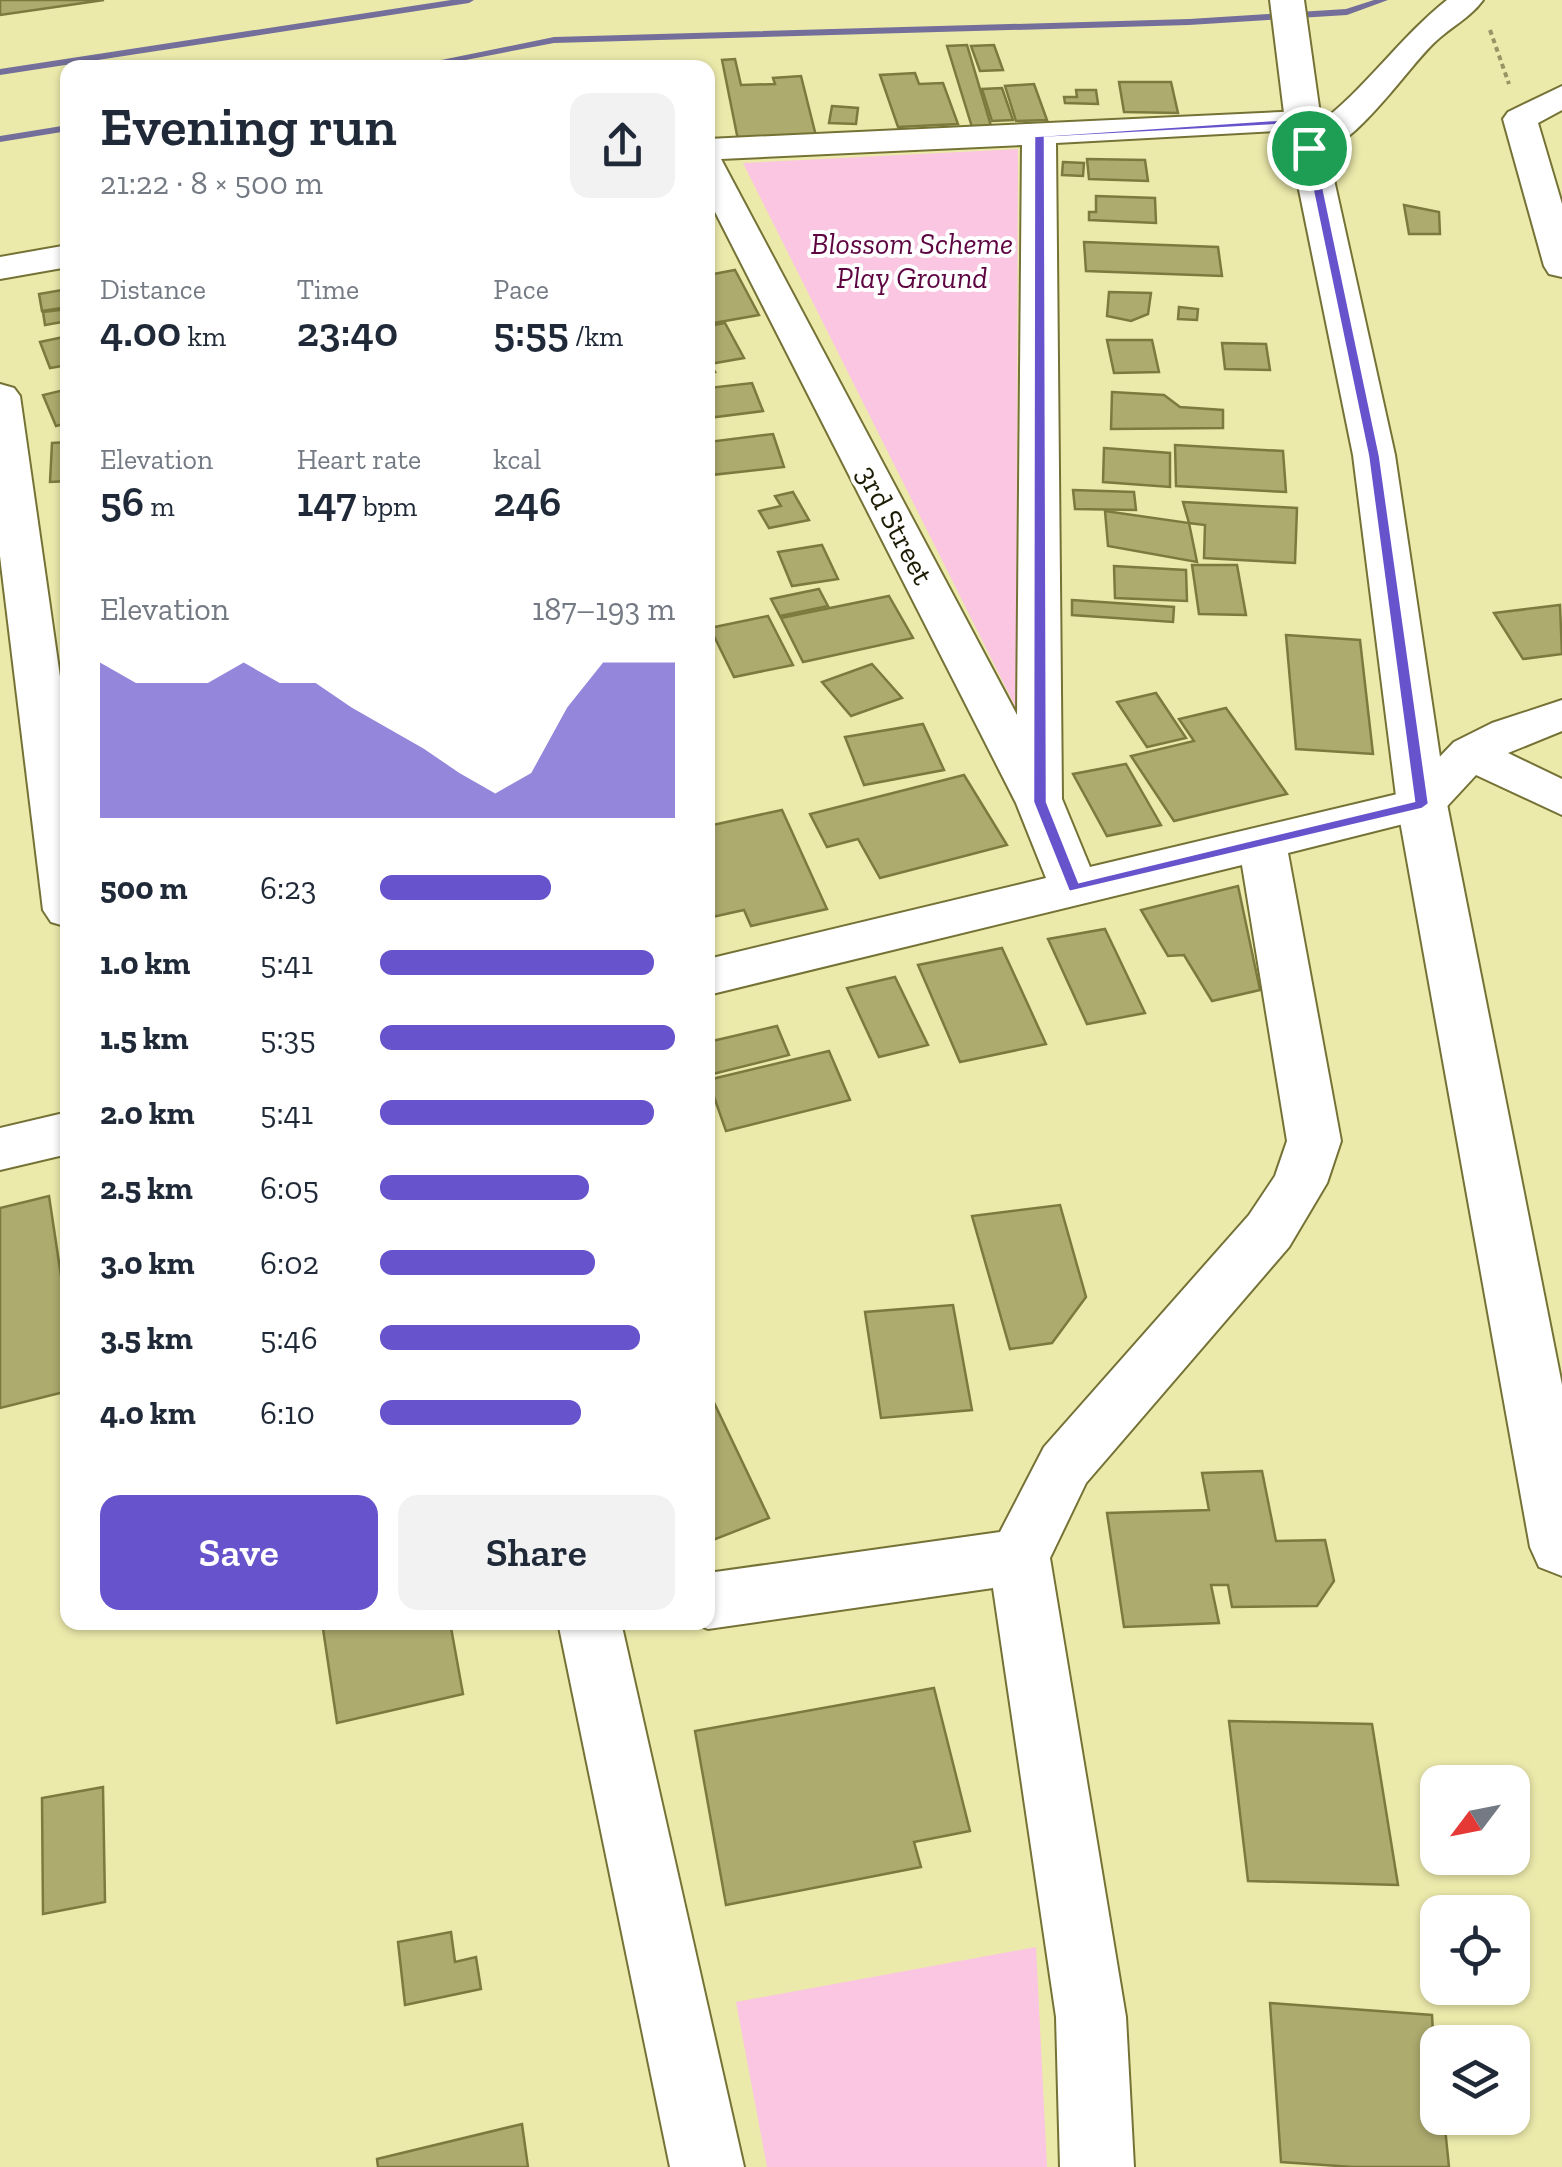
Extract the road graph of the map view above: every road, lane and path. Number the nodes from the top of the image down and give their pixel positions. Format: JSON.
{"nodes":[{"id":1,"x":1466,"y":1,"type":"edge"},
{"id":2,"x":1288,"y":11,"type":"edge"},
{"id":3,"x":1562,"y":96,"type":"edge"},
{"id":4,"x":1520,"y":119,"type":"junction"},
{"id":5,"x":1306,"y":135,"type":"junction"},
{"id":6,"x":1039,"y":136,"type":"junction"},
{"id":7,"x":715,"y":149,"type":"edge"},
{"id":8,"x":715,"y":178,"type":"edge"},
{"id":9,"x":60,"y":257,"type":"edge"},
{"id":10,"x":1562,"y":266,"type":"edge"},
{"id":11,"x":0,"y":268,"type":"edge"},
{"id":12,"x":0,"y":396,"type":"edge"},
{"id":13,"x":1562,"y":715,"type":"edge"},
{"id":14,"x":1470,"y":753,"type":"junction"},
{"id":15,"x":1562,"y":799,"type":"edge"},
{"id":16,"x":1040,"y":802,"type":"junction"},
{"id":17,"x":1422,"y":804,"type":"junction"},
{"id":18,"x":1262,"y":843,"type":"junction"},
{"id":19,"x":60,"y":850,"type":"edge"},
{"id":20,"x":1074,"y":888,"type":"junction"},
{"id":21,"x":715,"y":976,"type":"edge"},
{"id":22,"x":60,"y":1135,"type":"edge"},
{"id":23,"x":0,"y":1149,"type":"edge"},
{"id":24,"x":1562,"y":1547,"type":"edge"},
{"id":25,"x":1019,"y":1557,"type":"junction"},
{"id":26,"x":715,"y":1600,"type":"edge"},
{"id":27,"x":591,"y":1630,"type":"edge"},
{"id":28,"x":707,"y":2167,"type":"edge"},
{"id":29,"x":1097,"y":2167,"type":"edge"}],
"edges":[{"from":1,"to":4,"type":"path"},
{"from":1,"to":5,"type":"street"},
{"from":2,"to":5,"type":"main road"},
{"from":3,"to":4,"type":"street"},
{"from":4,"to":10,"type":"street"},
{"from":5,"to":6,"type":"street"},
{"from":5,"to":17,"type":"main road"},
{"from":6,"to":7,"type":"street"},
{"from":6,"to":16,"type":"street"},
{"from":8,"to":16,"type":"street","name":"3rd Street"},
{"from":9,"to":11,"type":"street"},
{"from":12,"to":19,"type":"street"},
{"from":13,"to":14,"type":"street"},
{"from":14,"to":15,"type":"street"},
{"from":14,"to":17,"type":"street"},
{"from":16,"to":20,"type":"street","name":"3rd Street"},
{"from":17,"to":18,"type":"street"},
{"from":17,"to":24,"type":"main road"},
{"from":18,"to":20,"type":"street"},
{"from":18,"to":25,"type":"street"},
{"from":20,"to":21,"type":"street"},
{"from":22,"to":23,"type":"street"},
{"from":25,"to":26,"type":"street"},
{"from":25,"to":29,"type":"street"},
{"from":27,"to":28,"type":"street"}]}
